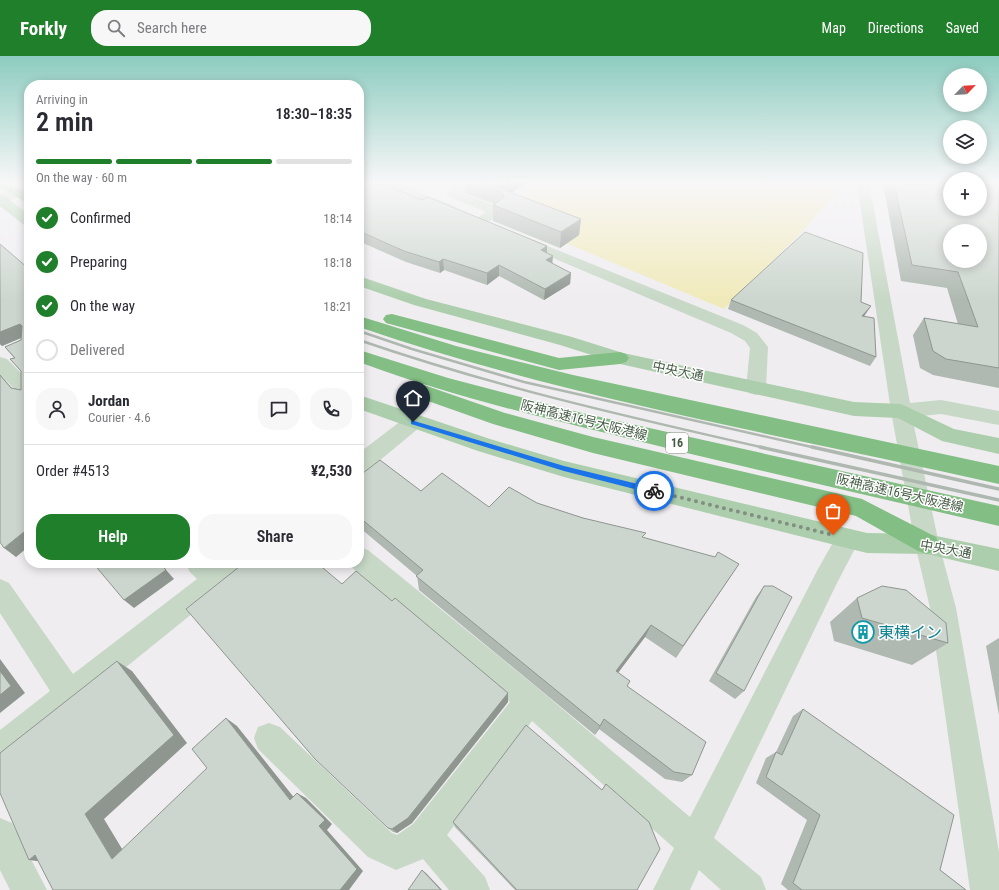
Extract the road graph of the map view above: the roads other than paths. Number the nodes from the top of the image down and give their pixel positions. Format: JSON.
{"nodes":[{"id":1,"x":478,"y":222,"type":"edge"},
{"id":2,"x":869,"y":222,"type":"edge"},
{"id":3,"x":492,"y":228,"type":"edge"},
{"id":4,"x":507,"y":234,"type":"edge"},
{"id":5,"x":364,"y":283,"type":"edge"},
{"id":6,"x":364,"y":309,"type":"edge"},
{"id":7,"x":364,"y":323,"type":"edge"},
{"id":8,"x":364,"y":358,"type":"edge"},
{"id":9,"x":620,"y":358,"type":"junction"},
{"id":10,"x":0,"y":363,"type":"edge"},
{"id":11,"x":364,"y":371,"type":"edge"},
{"id":12,"x":24,"y":387,"type":"edge"},
{"id":13,"x":756,"y":388,"type":"junction"},
{"id":14,"x":364,"y":404,"type":"edge"},
{"id":15,"x":901,"y":411,"type":"junction"},
{"id":16,"x":999,"y":418,"type":"edge"},
{"id":17,"x":413,"y":422,"type":"junction"},
{"id":18,"x":999,"y":446,"type":"edge"},
{"id":19,"x":364,"y":461,"type":"edge"},
{"id":20,"x":999,"y":474,"type":"edge"},
{"id":21,"x":999,"y":516,"type":"edge"},
{"id":22,"x":848,"y":539,"type":"junction"},
{"id":23,"x":927,"y":544,"type":"junction"},
{"id":24,"x":999,"y":560,"type":"edge"},
{"id":25,"x":364,"y":562,"type":"edge"},
{"id":26,"x":218,"y":568,"type":"edge"},
{"id":27,"x":207,"y":571,"type":"edge"},
{"id":28,"x":0,"y":591,"type":"edge"},
{"id":29,"x":69,"y":694,"type":"junction"},
{"id":30,"x":530,"y":700,"type":"junction"},
{"id":31,"x":269,"y":738,"type":"dead end"},
{"id":32,"x":0,"y":749,"type":"edge"},
{"id":33,"x":0,"y":835,"type":"edge"},
{"id":34,"x":425,"y":836,"type":"junction"},
{"id":35,"x":695,"y":844,"type":"junction"},
{"id":36,"x":29,"y":890,"type":"edge"},
{"id":37,"x":472,"y":890,"type":"edge"},
{"id":38,"x":671,"y":890,"type":"edge"},
{"id":39,"x":748,"y":890,"type":"edge"},
{"id":40,"x":988,"y":890,"type":"edge"}],
"edges":[{"from":1,"to":3,"type":"street"},
{"from":2,"to":15,"type":"street"},
{"from":4,"to":13,"type":"street"},
{"from":5,"to":9,"type":"main road","name":"中央大通"},
{"from":6,"to":9,"type":"highway"},
{"from":7,"to":20,"type":"highway"},
{"from":8,"to":21,"type":"highway","name":"阪神高速16号大阪港線","number":"16"},
{"from":9,"to":13,"type":"main road","name":"中央大通"},
{"from":10,"to":12,"type":"street"},
{"from":11,"to":23,"type":"highway"},
{"from":13,"to":15,"type":"main road","name":"中央大通"},
{"from":14,"to":17,"type":"main road","name":"中央大通"},
{"from":15,"to":16,"type":"street"},
{"from":15,"to":18,"type":"main road","name":"中央大通"},
{"from":15,"to":23,"type":"street"},
{"from":17,"to":19,"type":"street"},
{"from":17,"to":22,"type":"main road","name":"中央大通"},
{"from":22,"to":23,"type":"main road","name":"中央大通"},
{"from":22,"to":35,"type":"street"},
{"from":23,"to":24,"type":"main road","name":"中央大通"},
{"from":23,"to":40,"type":"street"},
{"from":25,"to":30,"type":"street"},
{"from":26,"to":27,"type":"street"},
{"from":27,"to":29,"type":"street"},
{"from":28,"to":29,"type":"street"},
{"from":29,"to":32,"type":"street"},
{"from":30,"to":34,"type":"street"},
{"from":30,"to":35,"type":"street"},
{"from":31,"to":34,"type":"street"},
{"from":33,"to":36,"type":"street"},
{"from":34,"to":37,"type":"street"},
{"from":35,"to":38,"type":"street"},
{"from":35,"to":39,"type":"street"}]}
